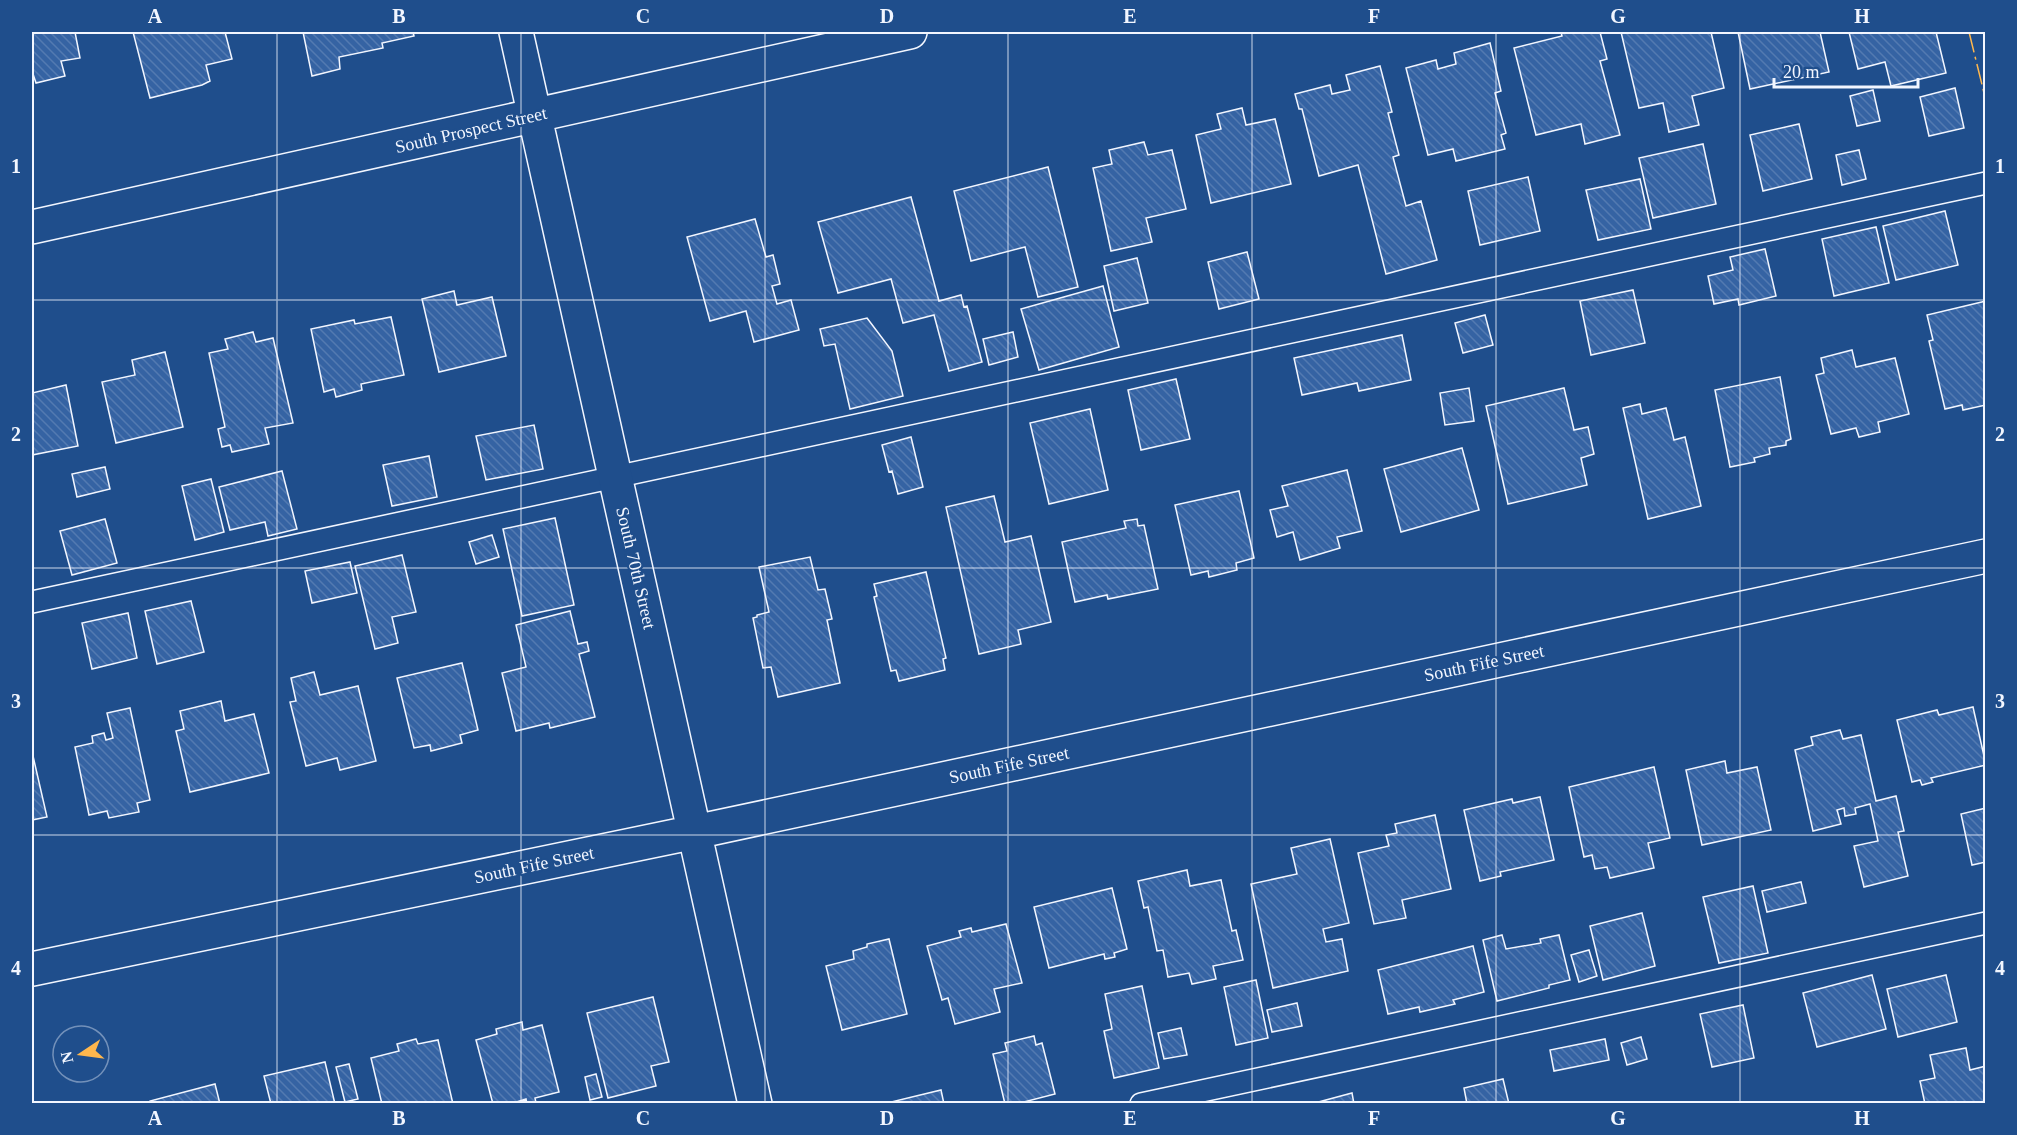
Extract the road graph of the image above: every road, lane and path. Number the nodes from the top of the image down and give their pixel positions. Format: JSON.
{"nodes":[{"id":1,"x":516,"y":32,"type":"edge"},
{"id":2,"x":910,"y":32,"type":"edge"},
{"id":3,"x":535,"y":116,"type":"junction"},
{"id":4,"x":1986,"y":183,"type":"edge"},
{"id":5,"x":32,"y":227,"type":"edge"},
{"id":6,"x":615,"y":476,"type":"junction"},
{"id":7,"x":1986,"y":556,"type":"edge"},
{"id":8,"x":32,"y":602,"type":"edge"},
{"id":9,"x":695,"y":832,"type":"junction"},
{"id":10,"x":1986,"y":923,"type":"edge"},
{"id":11,"x":32,"y":969,"type":"edge"},
{"id":12,"x":755,"y":1104,"type":"edge"},
{"id":13,"x":1141,"y":1104,"type":"edge"}],
"edges":[{"from":1,"to":3,"type":"street","name":"South 70th Street"},
{"from":2,"to":3,"type":"street","name":"South Prospect Street"},
{"from":3,"to":5,"type":"street","name":"South Prospect Street"},
{"from":3,"to":6,"type":"street","name":"South 70th Street"},
{"from":4,"to":6,"type":"lane"},
{"from":6,"to":8,"type":"lane"},
{"from":6,"to":9,"type":"street","name":"South 70th Street"},
{"from":7,"to":9,"type":"street","name":"South Fife Street"},
{"from":9,"to":11,"type":"street","name":"South Fife Street"},
{"from":9,"to":12,"type":"street","name":"South 70th Street"},
{"from":10,"to":13,"type":"lane"}]}
